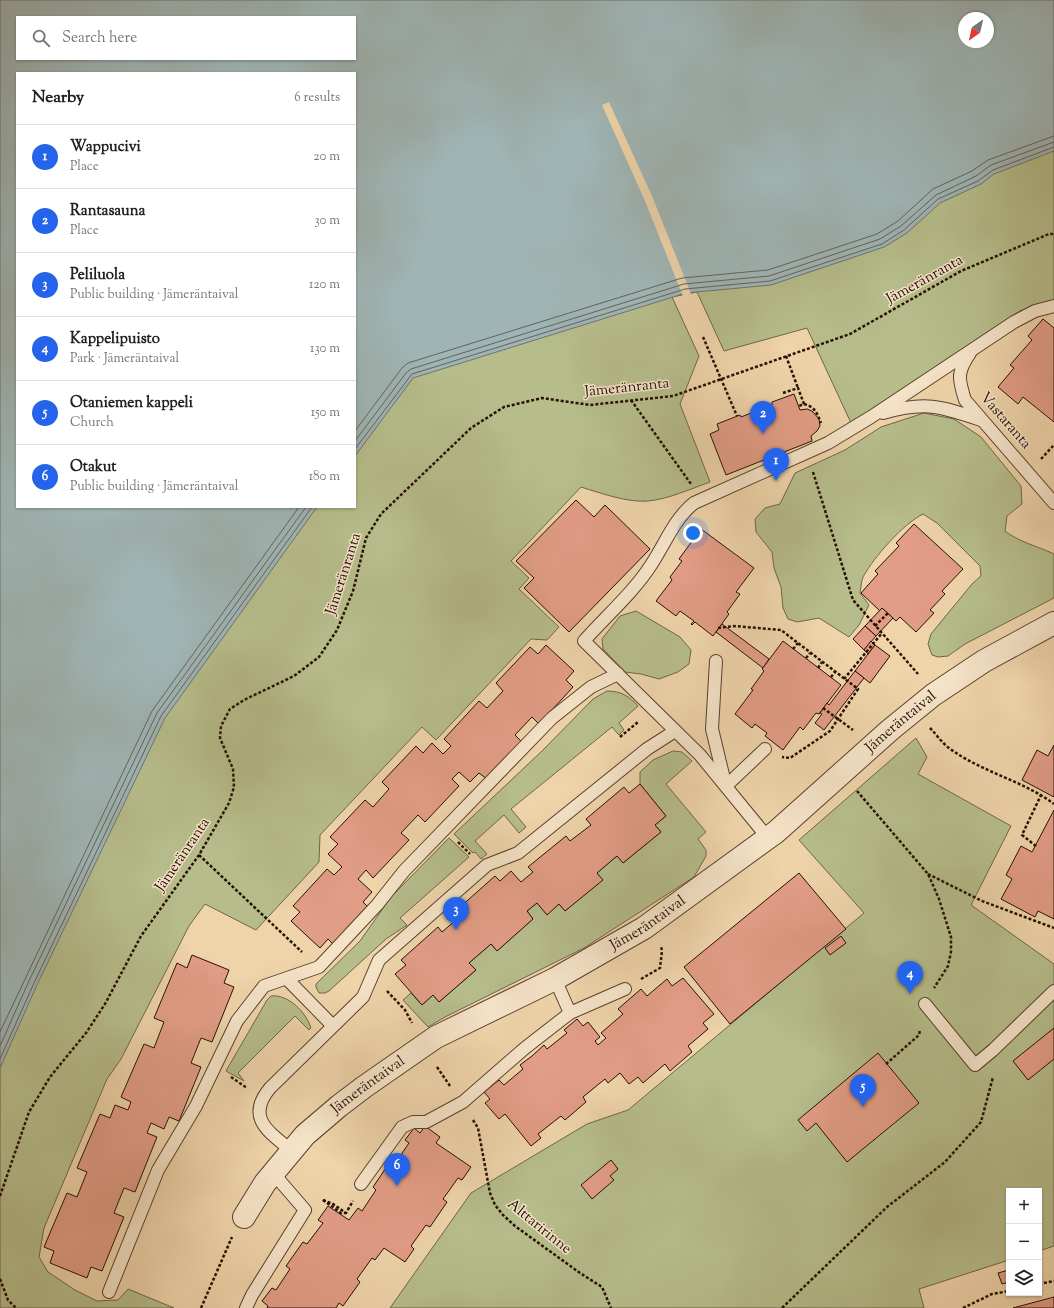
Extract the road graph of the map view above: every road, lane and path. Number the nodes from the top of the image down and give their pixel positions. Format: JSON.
{"nodes":[{"id":1,"x":1054,"y":234,"type":"edge"},
{"id":2,"x":1054,"y":306,"type":"edge"},
{"id":3,"x":703,"y":337,"type":"dead end"},
{"id":4,"x":971,"y":351,"type":"junction"},
{"id":5,"x":786,"y":356,"type":"junction"},
{"id":6,"x":721,"y":378,"type":"junction"},
{"id":7,"x":798,"y":388,"type":"junction"},
{"id":8,"x":783,"y":393,"type":"dead end"},
{"id":9,"x":631,"y":400,"type":"junction"},
{"id":10,"x":804,"y":404,"type":"junction"},
{"id":11,"x":799,"y":406,"type":"dead end"},
{"id":12,"x":737,"y":416,"type":"dead end"},
{"id":13,"x":871,"y":417,"type":"junction"},
{"id":14,"x":981,"y":420,"type":"junction"},
{"id":15,"x":822,"y":424,"type":"dead end"},
{"id":16,"x":807,"y":452,"type":"junction"},
{"id":17,"x":701,"y":498,"type":"junction"},
{"id":18,"x":1054,"y":503,"type":"edge"},
{"id":19,"x":888,"y":613,"type":"dead end"},
{"id":20,"x":1054,"y":623,"type":"edge"},
{"id":21,"x":875,"y":626,"type":"junction"},
{"id":22,"x":718,"y":628,"type":"dead end"},
{"id":23,"x":882,"y":633,"type":"junction"},
{"id":24,"x":798,"y":643,"type":"junction"},
{"id":25,"x":793,"y":649,"type":"dead end"},
{"id":26,"x":810,"y":652,"type":"junction"},
{"id":27,"x":806,"y":658,"type":"dead end"},
{"id":28,"x":716,"y":661,"type":"dead end"},
{"id":29,"x":822,"y":662,"type":"junction"},
{"id":30,"x":818,"y":668,"type":"dead end"},
{"id":31,"x":835,"y":672,"type":"junction"},
{"id":32,"x":618,"y":674,"type":"junction"},
{"id":33,"x":831,"y":677,"type":"dead end"},
{"id":34,"x":920,"y":677,"type":"dead end"},
{"id":35,"x":844,"y":679,"type":"junction"},
{"id":36,"x":823,"y":708,"type":"dead end"},
{"id":37,"x":839,"y":720,"type":"junction"},
{"id":38,"x":926,"y":723,"type":"dead end"},
{"id":39,"x":675,"y":732,"type":"junction"},
{"id":40,"x":856,"y":733,"type":"dead end"},
{"id":41,"x":765,"y":749,"type":"joint"},
{"id":42,"x":841,"y":773,"type":"junction"},
{"id":43,"x":726,"y":786,"type":"junction"},
{"id":44,"x":1042,"y":795,"type":"junction"},
{"id":45,"x":1054,"y":804,"type":"edge"},
{"id":46,"x":768,"y":838,"type":"junction"},
{"id":47,"x":456,"y":841,"type":"dead end"},
{"id":48,"x":1036,"y":846,"type":"dead end"},
{"id":49,"x":199,"y":855,"type":"junction"},
{"id":50,"x":471,"y":855,"type":"dead end"},
{"id":51,"x":928,"y":874,"type":"junction"},
{"id":52,"x":1054,"y":928,"type":"edge"},
{"id":53,"x":662,"y":952,"type":"dead end"},
{"id":54,"x":319,"y":967,"type":"junction"},
{"id":55,"x":660,"y":968,"type":"dead end"},
{"id":56,"x":287,"y":978,"type":"junction"},
{"id":57,"x":555,"y":979,"type":"junction"},
{"id":58,"x":625,"y":989,"type":"dead end"},
{"id":59,"x":1054,"y":991,"type":"edge"},
{"id":60,"x":926,"y":1004,"type":"junction"},
{"id":61,"x":570,"y":1013,"type":"junction"},
{"id":62,"x":333,"y":1026,"type":"junction"},
{"id":63,"x":993,"y":1050,"type":"junction"},
{"id":64,"x":886,"y":1064,"type":"dead end"},
{"id":65,"x":436,"y":1066,"type":"dead end"},
{"id":66,"x":225,"y":1073,"type":"dead end"},
{"id":67,"x":443,"y":1078,"type":"dead end"},
{"id":68,"x":245,"y":1086,"type":"dead end"},
{"id":69,"x":463,"y":1102,"type":"junction"},
{"id":70,"x":292,"y":1151,"type":"junction"},
{"id":71,"x":273,"y":1173,"type":"junction"},
{"id":72,"x":361,"y":1184,"type":"dead end"},
{"id":73,"x":0,"y":1196,"type":"edge"},
{"id":74,"x":322,"y":1200,"type":"dead end"},
{"id":75,"x":333,"y":1204,"type":"dead end"},
{"id":76,"x":342,"y":1210,"type":"dead end"},
{"id":77,"x":346,"y":1213,"type":"dead end"},
{"id":78,"x":244,"y":1217,"type":"dead end"},
{"id":79,"x":233,"y":1235,"type":"dead end"},
{"id":80,"x":0,"y":1279,"type":"edge"},
{"id":81,"x":1054,"y":1281,"type":"edge"},
{"id":82,"x":1042,"y":1283,"type":"edge"},
{"id":83,"x":110,"y":1292,"type":"dead end"},
{"id":84,"x":1006,"y":1292,"type":"edge"},
{"id":85,"x":202,"y":1307,"type":"edge"},
{"id":86,"x":16,"y":1308,"type":"edge"},
{"id":87,"x":246,"y":1308,"type":"edge"},
{"id":88,"x":611,"y":1308,"type":"edge"},
{"id":89,"x":782,"y":1308,"type":"edge"},
{"id":90,"x":963,"y":1308,"type":"edge"}],
"edges":[{"from":1,"to":5,"type":"path","name":"Jämeränranta"},
{"from":2,"to":4,"type":"lane"},
{"from":3,"to":6,"type":"path"},
{"from":4,"to":13,"type":"lane"},
{"from":4,"to":14,"type":"lane","name":"Vastaranta"},
{"from":5,"to":6,"type":"path","name":"Jämeränranta"},
{"from":5,"to":7,"type":"path"},
{"from":6,"to":9,"type":"path","name":"Jämeränranta"},
{"from":6,"to":12,"type":"path"},
{"from":7,"to":8,"type":"path"},
{"from":7,"to":10,"type":"path"},
{"from":9,"to":17,"type":"path"},
{"from":9,"to":49,"type":"path","name":"Jämeränranta"},
{"from":10,"to":11,"type":"path"},
{"from":10,"to":15,"type":"path"},
{"from":13,"to":14,"type":"lane"},
{"from":13,"to":16,"type":"lane"},
{"from":14,"to":18,"type":"lane","name":"Vastaranta"},
{"from":16,"to":17,"type":"lane"},
{"from":16,"to":21,"type":"path"},
{"from":17,"to":32,"type":"lane"},
{"from":19,"to":21,"type":"path"},
{"from":20,"to":42,"type":"street","name":"Jämeräntaival"},
{"from":21,"to":23,"type":"path"},
{"from":22,"to":24,"type":"path"},
{"from":23,"to":34,"type":"path"},
{"from":23,"to":35,"type":"path"},
{"from":24,"to":25,"type":"path"},
{"from":24,"to":26,"type":"path"},
{"from":26,"to":27,"type":"path"},
{"from":26,"to":29,"type":"path"},
{"from":28,"to":43,"type":"lane"},
{"from":29,"to":30,"type":"path"},
{"from":29,"to":31,"type":"path"},
{"from":31,"to":33,"type":"path"},
{"from":31,"to":35,"type":"path"},
{"from":32,"to":39,"type":"lane"},
{"from":32,"to":54,"type":"lane"},
{"from":35,"to":37,"type":"path"},
{"from":36,"to":37,"type":"path"},
{"from":37,"to":40,"type":"path"},
{"from":37,"to":41,"type":"path"},
{"from":38,"to":44,"type":"path"},
{"from":39,"to":43,"type":"lane"},
{"from":39,"to":62,"type":"lane"},
{"from":41,"to":43,"type":"lane"},
{"from":42,"to":46,"type":"street","name":"Jämeräntaival"},
{"from":42,"to":51,"type":"path"},
{"from":43,"to":46,"type":"lane"},
{"from":44,"to":45,"type":"path"},
{"from":44,"to":48,"type":"path"},
{"from":46,"to":57,"type":"street","name":"Jämeräntaival"},
{"from":47,"to":50,"type":"path"},
{"from":49,"to":54,"type":"path"},
{"from":49,"to":73,"type":"path","name":"Jämeränranta"},
{"from":51,"to":52,"type":"path"},
{"from":51,"to":60,"type":"path"},
{"from":53,"to":55,"type":"path"},
{"from":54,"to":56,"type":"lane"},
{"from":56,"to":62,"type":"lane"},
{"from":56,"to":83,"type":"lane"},
{"from":57,"to":61,"type":"lane"},
{"from":57,"to":70,"type":"street","name":"Jämeräntaival"},
{"from":58,"to":61,"type":"lane"},
{"from":59,"to":63,"type":"lane"},
{"from":60,"to":63,"type":"lane"},
{"from":60,"to":64,"type":"path"},
{"from":61,"to":69,"type":"lane"},
{"from":62,"to":70,"type":"lane"},
{"from":63,"to":89,"type":"path"},
{"from":65,"to":67,"type":"path"},
{"from":66,"to":68,"type":"path"},
{"from":69,"to":72,"type":"lane"},
{"from":69,"to":88,"type":"path","name":"Alttaririnne"},
{"from":70,"to":71,"type":"street","name":"Jämeräntaival"},
{"from":71,"to":78,"type":"street","name":"Jämeräntaival"},
{"from":71,"to":87,"type":"lane"},
{"from":74,"to":77,"type":"path"},
{"from":75,"to":76,"type":"path"},
{"from":79,"to":85,"type":"path"},
{"from":80,"to":86,"type":"path"},
{"from":81,"to":82,"type":"path"},
{"from":84,"to":90,"type":"path"}]}
